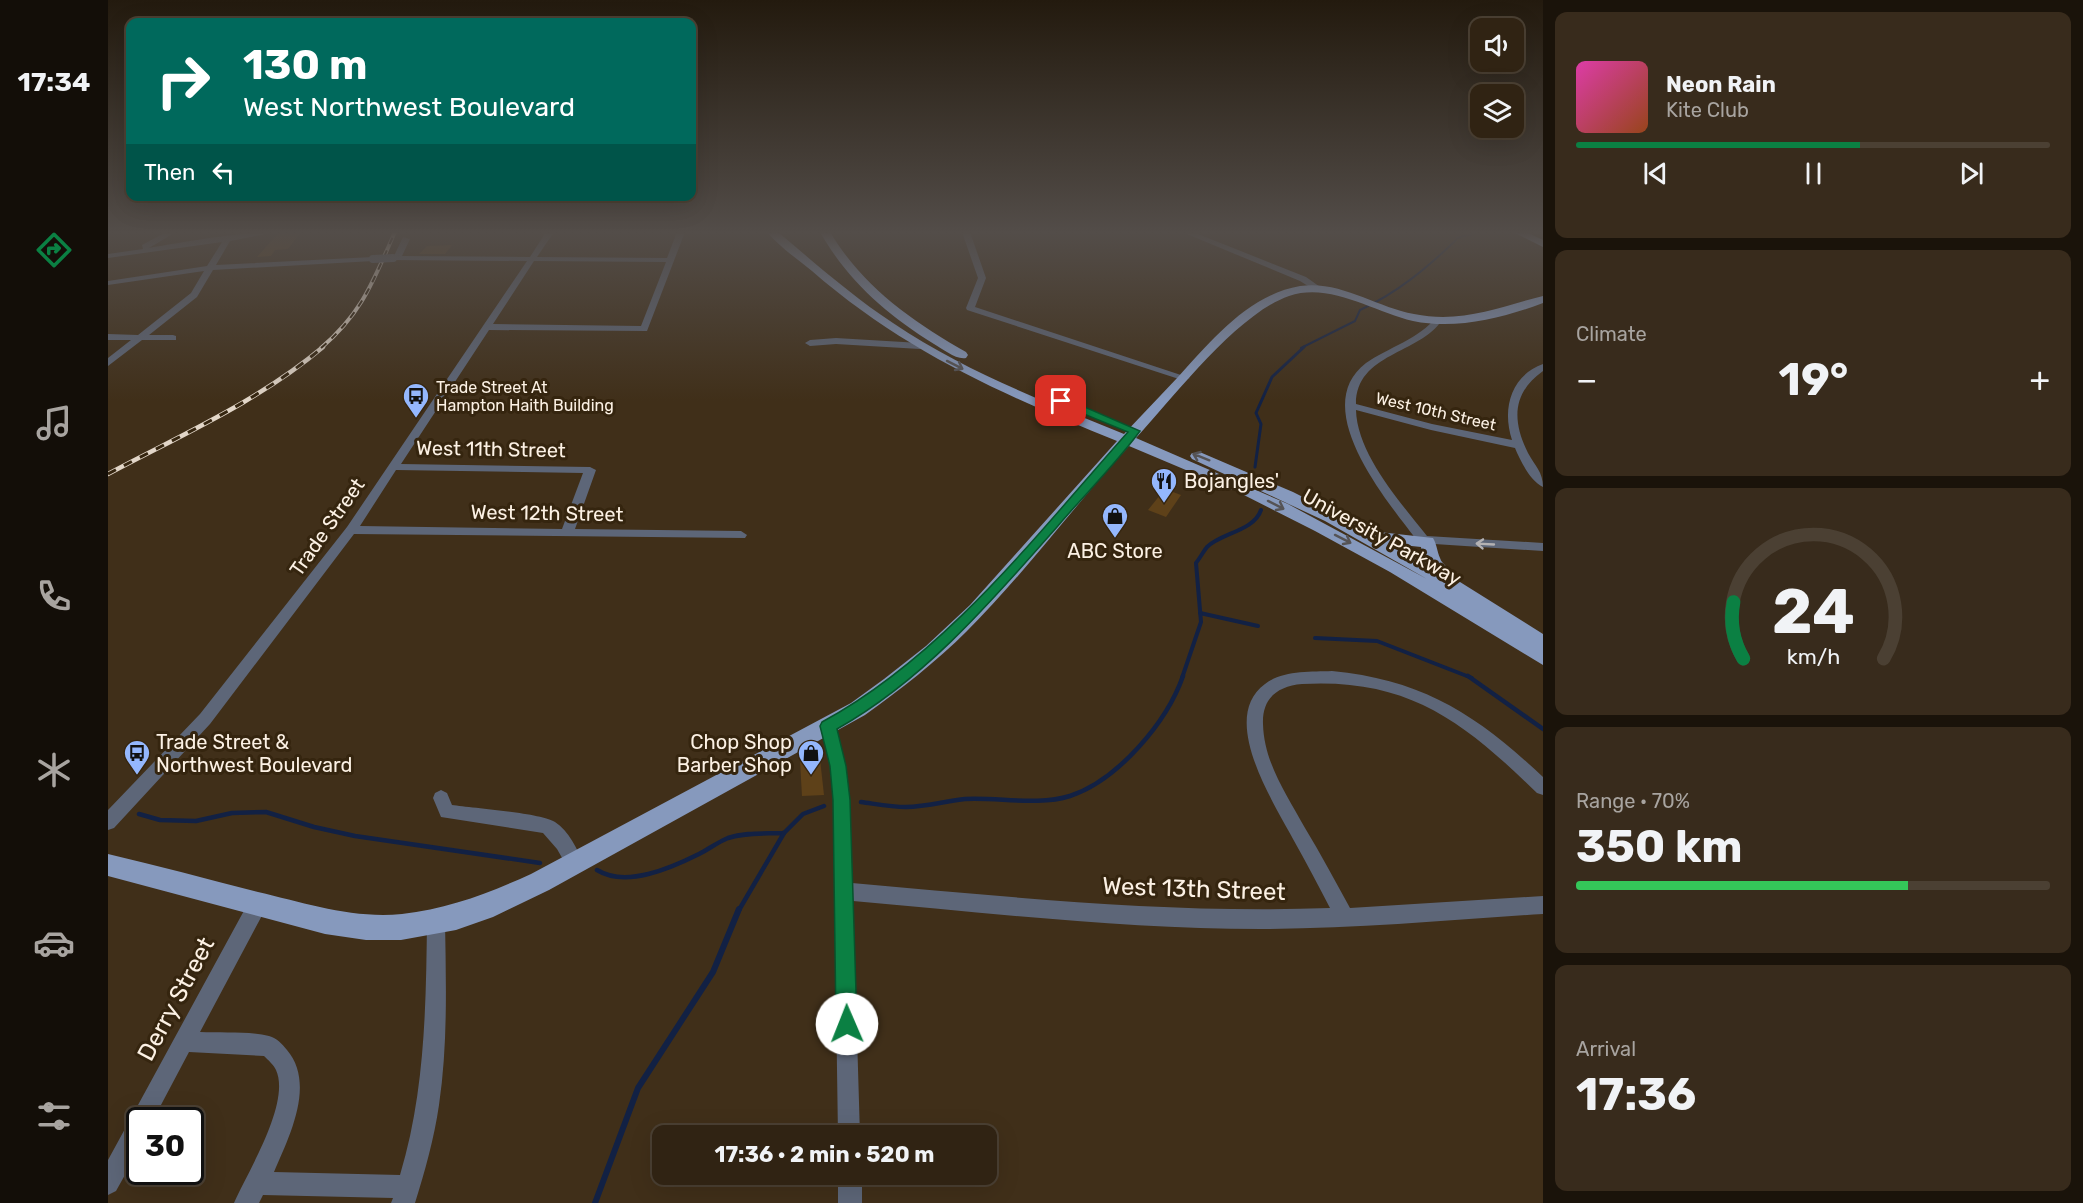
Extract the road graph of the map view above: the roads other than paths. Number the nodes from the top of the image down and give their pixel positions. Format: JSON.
{"nodes":[{"id":1,"x":198,"y":288,"type":"edge"},
{"id":2,"x":512,"y":288,"type":"edge"},
{"id":3,"x":659,"y":288,"type":"edge"},
{"id":4,"x":839,"y":288,"type":"edge"},
{"id":5,"x":867,"y":288,"type":"edge"},
{"id":6,"x":978,"y":288,"type":"edge"},
{"id":7,"x":1316,"y":288,"type":"edge"},
{"id":8,"x":1319,"y":290,"type":"junction"},
{"id":9,"x":1543,"y":298,"type":"edge"},
{"id":10,"x":1438,"y":320,"type":"junction"},
{"id":11,"x":486,"y":327,"type":"junction"},
{"id":12,"x":108,"y":338,"type":"edge"},
{"id":13,"x":141,"y":338,"type":"junction"},
{"id":14,"x":173,"y":338,"type":"dead end"},
{"id":15,"x":810,"y":343,"type":"dead end"},
{"id":16,"x":921,"y":346,"type":"junction"},
{"id":17,"x":108,"y":363,"type":"edge"},
{"id":18,"x":1543,"y":368,"type":"edge"},
{"id":19,"x":1185,"y":378,"type":"junction"},
{"id":20,"x":1348,"y":405,"type":"junction"},
{"id":21,"x":1131,"y":435,"type":"junction"},
{"id":22,"x":1518,"y":445,"type":"junction"},
{"id":23,"x":392,"y":467,"type":"junction"},
{"id":24,"x":1543,"y":483,"type":"edge"},
{"id":25,"x":351,"y":530,"type":"junction"},
{"id":26,"x":567,"y":533,"type":"junction"},
{"id":27,"x":741,"y":535,"type":"dead end"},
{"id":28,"x":1368,"y":535,"type":"junction"},
{"id":29,"x":1423,"y":540,"type":"junction"},
{"id":30,"x":1543,"y":547,"type":"edge"},
{"id":31,"x":1471,"y":596,"type":"junction"},
{"id":32,"x":1543,"y":643,"type":"edge"},
{"id":33,"x":1543,"y":658,"type":"edge"},
{"id":34,"x":828,"y":726,"type":"junction"},
{"id":35,"x":1543,"y":788,"type":"edge"},
{"id":36,"x":441,"y":798,"type":"dead end"},
{"id":37,"x":108,"y":822,"type":"edge"},
{"id":38,"x":575,"y":864,"type":"junction"},
{"id":39,"x":108,"y":865,"type":"edge"},
{"id":40,"x":844,"y":891,"type":"junction"},
{"id":41,"x":259,"y":902,"type":"junction"},
{"id":42,"x":1543,"y":905,"type":"edge"},
{"id":43,"x":1345,"y":917,"type":"junction"},
{"id":44,"x":436,"y":921,"type":"junction"},
{"id":45,"x":184,"y":1041,"type":"junction"},
{"id":46,"x":148,"y":1107,"type":"edge"},
{"id":47,"x":849,"y":1125,"type":"edge"},
{"id":48,"x":126,"y":1149,"type":"edge"},
{"id":49,"x":108,"y":1183,"type":"edge"},
{"id":50,"x":849,"y":1185,"type":"edge"},
{"id":51,"x":251,"y":1193,"type":"edge"},
{"id":52,"x":406,"y":1194,"type":"edge"},
{"id":53,"x":850,"y":1203,"type":"edge"}],
"edges":[{"from":1,"to":13,"type":"street"},
{"from":2,"to":11,"type":"street","name":"Trade Street"},
{"from":3,"to":11,"type":"street"},
{"from":4,"to":16,"type":"main road"},
{"from":5,"to":21,"type":"main road"},
{"from":6,"to":19,"type":"street"},
{"from":7,"to":8,"type":"street"},
{"from":8,"to":10,"type":"main road"},
{"from":8,"to":19,"type":"main road"},
{"from":9,"to":10,"type":"main road"},
{"from":10,"to":20,"type":"street"},
{"from":11,"to":23,"type":"street","name":"Trade Street"},
{"from":12,"to":13,"type":"street"},
{"from":13,"to":14,"type":"street"},
{"from":13,"to":17,"type":"street"},
{"from":15,"to":16,"type":"street"},
{"from":16,"to":21,"type":"main road","one_way":true},
{"from":18,"to":22,"type":"street"},
{"from":19,"to":21,"type":"main road"},
{"from":20,"to":22,"type":"street","name":"West 10th Street"},
{"from":20,"to":29,"type":"street"},
{"from":28,"to":21,"type":"main road","name":"University Parkway","one_way":true},
{"from":21,"to":33,"type":"main road","name":"University Parkway","one_way":true},
{"from":21,"to":34,"type":"main road"},
{"from":22,"to":24,"type":"street"},
{"from":23,"to":25,"type":"street","name":"Trade Street"},
{"from":23,"to":26,"type":"street","name":"West 11th Street"},
{"from":25,"to":26,"type":"street","name":"West 12th Street"},
{"from":25,"to":37,"type":"street","name":"Trade Street"},
{"from":26,"to":27,"type":"street","name":"West 12th Street"},
{"from":28,"to":29,"type":"main road"},
{"from":28,"to":31,"type":"main road","name":"University Parkway"},
{"from":30,"to":29,"type":"street","one_way":true},
{"from":29,"to":31,"type":"main road"},
{"from":31,"to":32,"type":"main road","name":"University Parkway"},
{"from":34,"to":38,"type":"main road"},
{"from":34,"to":40,"type":"street"},
{"from":35,"to":43,"type":"street"},
{"from":36,"to":38,"type":"street"},
{"from":38,"to":44,"type":"main road"},
{"from":39,"to":41,"type":"main road"},
{"from":40,"to":43,"type":"street","name":"West 13th Street"},
{"from":40,"to":47,"type":"street"},
{"from":41,"to":44,"type":"main road"},
{"from":41,"to":45,"type":"street","name":"Derry Street"},
{"from":42,"to":43,"type":"street","name":"West 13th Street"},
{"from":44,"to":52,"type":"street"},
{"from":45,"to":46,"type":"street","name":"Derry Street"},
{"from":45,"to":51,"type":"street"},
{"from":48,"to":49,"type":"street","name":"Derry Street"},
{"from":50,"to":53,"type":"street"},
{"from":51,"to":52,"type":"street"}]}
